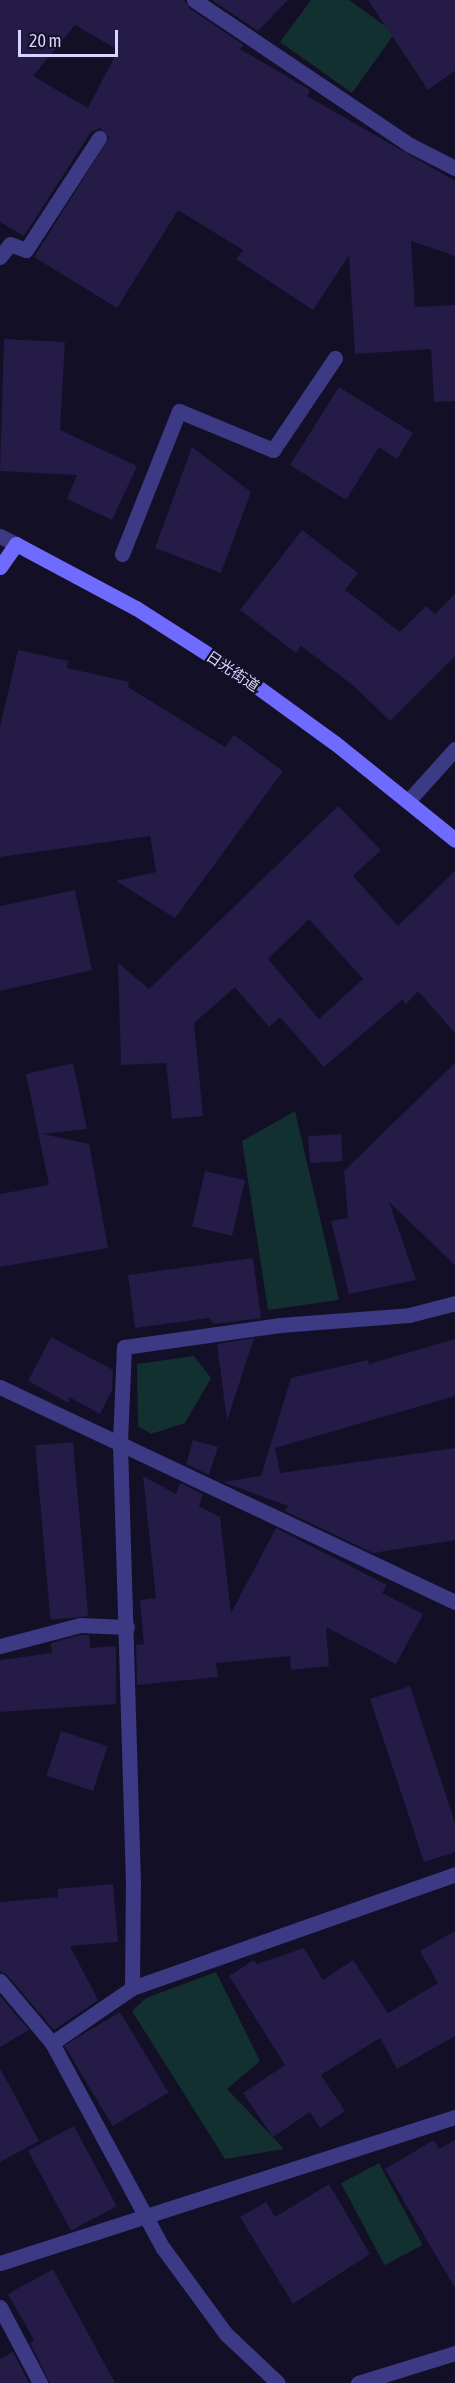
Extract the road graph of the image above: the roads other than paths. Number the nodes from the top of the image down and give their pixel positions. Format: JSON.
{"nodes":[{"id":1,"x":194,"y":0,"type":"edge"},
{"id":2,"x":99,"y":138,"type":"dead end"},
{"id":3,"x":455,"y":168,"type":"edge"},
{"id":4,"x":0,"y":257,"type":"edge"},
{"id":5,"x":335,"y":358,"type":"dead end"},
{"id":6,"x":0,"y":536,"type":"edge"},
{"id":7,"x":16,"y":544,"type":"junction"},
{"id":8,"x":122,"y":554,"type":"dead end"},
{"id":9,"x":0,"y":567,"type":"edge"},
{"id":10,"x":455,"y":749,"type":"edge"},
{"id":11,"x":409,"y":800,"type":"junction"},
{"id":12,"x":455,"y":840,"type":"edge"},
{"id":13,"x":455,"y":1304,"type":"edge"},
{"id":14,"x":0,"y":1386,"type":"edge"},
{"id":15,"x":120,"y":1442,"type":"junction"},
{"id":16,"x":455,"y":1602,"type":"edge"},
{"id":17,"x":127,"y":1627,"type":"junction"},
{"id":18,"x":0,"y":1646,"type":"edge"},
{"id":19,"x":455,"y":1874,"type":"edge"},
{"id":20,"x":0,"y":1981,"type":"edge"},
{"id":21,"x":132,"y":1988,"type":"junction"},
{"id":22,"x":52,"y":2043,"type":"junction"},
{"id":23,"x":455,"y":2117,"type":"edge"},
{"id":24,"x":147,"y":2214,"type":"junction"},
{"id":25,"x":0,"y":2263,"type":"edge"},
{"id":26,"x":0,"y":2307,"type":"edge"},
{"id":27,"x":455,"y":2353,"type":"edge"},
{"id":28,"x":40,"y":2383,"type":"edge"},
{"id":29,"x":278,"y":2383,"type":"edge"},
{"id":30,"x":358,"y":2383,"type":"edge"}],
"edges":[{"from":1,"to":3,"type":"street"},
{"from":2,"to":4,"type":"street"},
{"from":5,"to":8,"type":"street"},
{"from":6,"to":7,"type":"street"},
{"from":7,"to":9,"type":"main road"},
{"from":7,"to":11,"type":"main road","name":"日光街道"},
{"from":10,"to":11,"type":"street"},
{"from":11,"to":12,"type":"main road","name":"日光街道"},
{"from":13,"to":15,"type":"street"},
{"from":14,"to":15,"type":"street"},
{"from":15,"to":16,"type":"street"},
{"from":15,"to":17,"type":"street"},
{"from":17,"to":18,"type":"street"},
{"from":17,"to":21,"type":"street"},
{"from":19,"to":21,"type":"street"},
{"from":20,"to":22,"type":"street"},
{"from":21,"to":22,"type":"street"},
{"from":22,"to":24,"type":"street"},
{"from":23,"to":24,"type":"street"},
{"from":24,"to":25,"type":"street"},
{"from":24,"to":29,"type":"street"},
{"from":26,"to":28,"type":"street"},
{"from":27,"to":30,"type":"street"}]}
